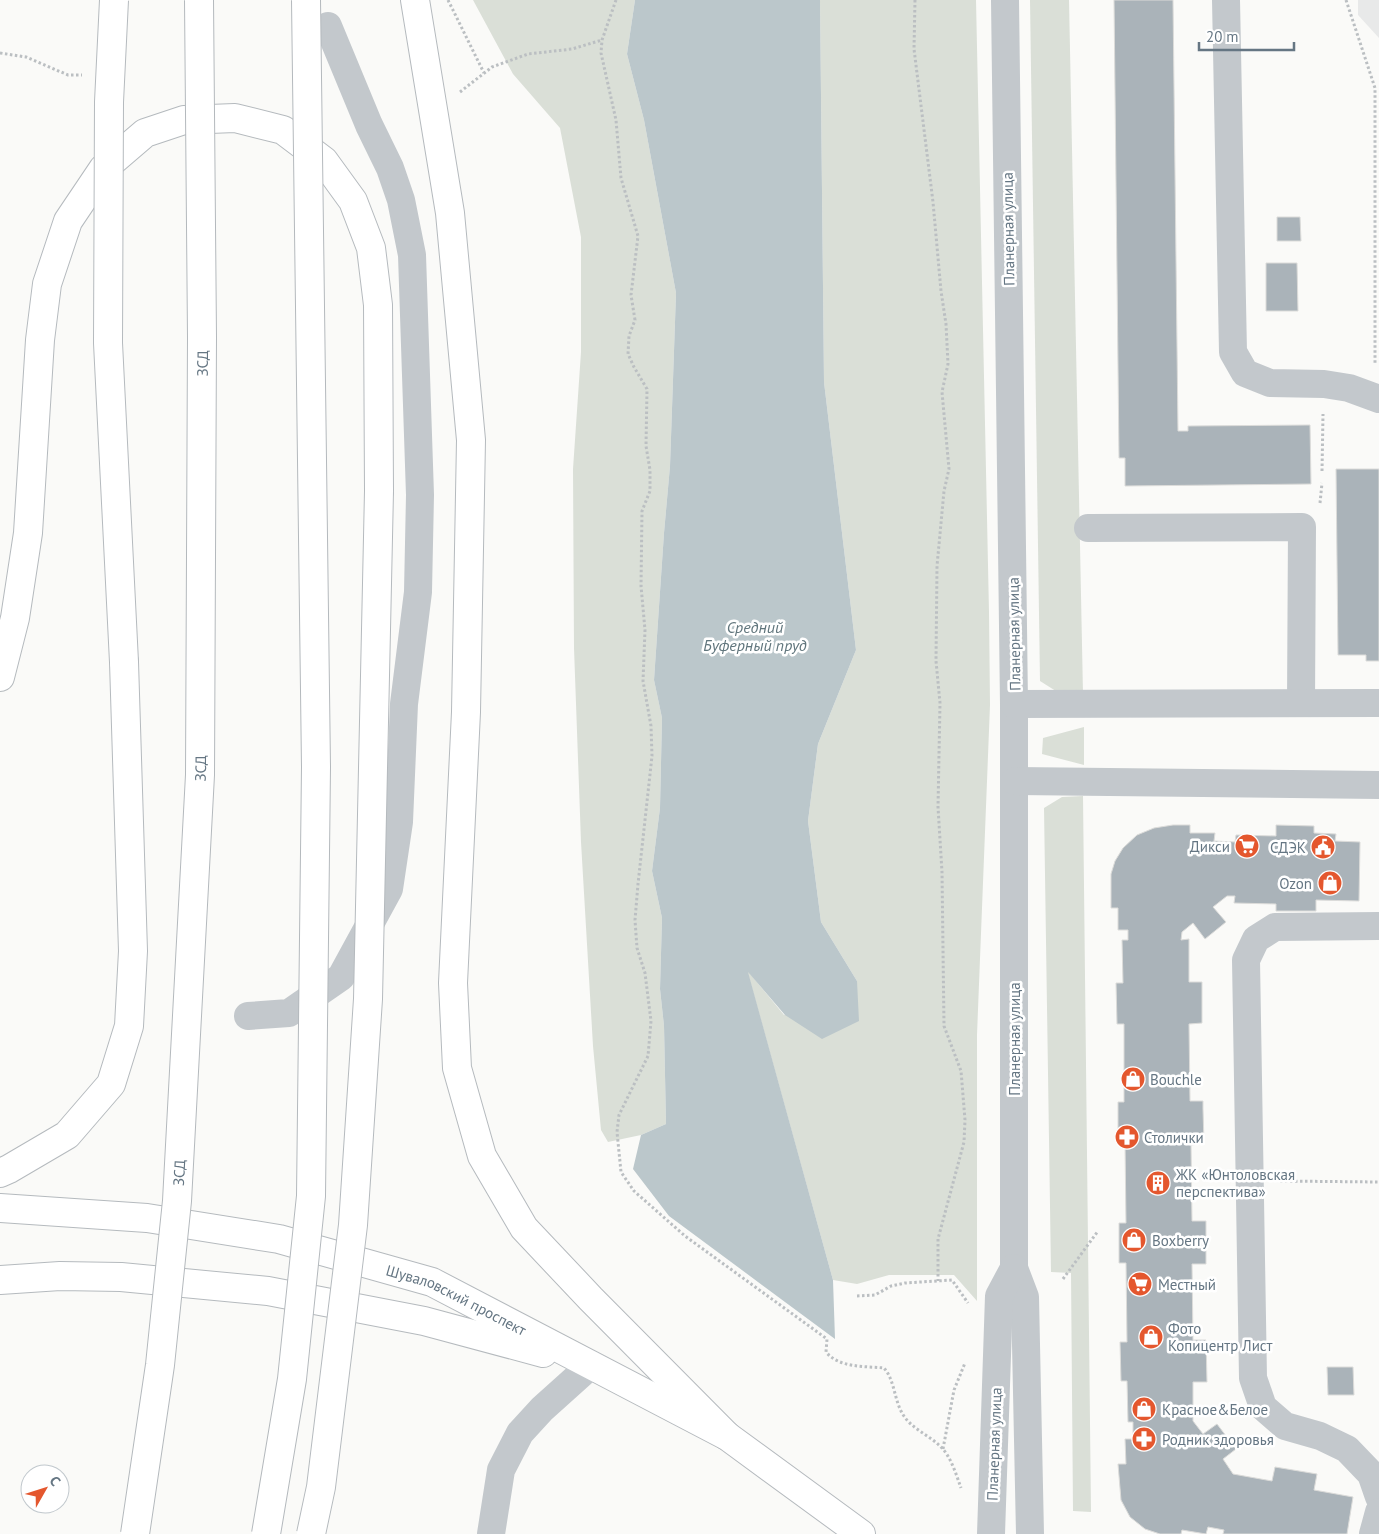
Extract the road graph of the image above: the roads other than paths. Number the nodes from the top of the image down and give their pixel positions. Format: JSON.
{"nodes":[{"id":1,"x":114,"y":0,"type":"edge"},
{"id":2,"x":199,"y":0,"type":"edge"},
{"id":3,"x":306,"y":0,"type":"edge"},
{"id":4,"x":415,"y":0,"type":"edge"},
{"id":5,"x":1005,"y":0,"type":"edge"},
{"id":6,"x":1226,"y":0,"type":"edge"},
{"id":7,"x":328,"y":26,"type":"dead end"},
{"id":8,"x":1377,"y":398,"type":"edge"},
{"id":9,"x":1088,"y":528,"type":"dead end"},
{"id":10,"x":0,"y":677,"type":"edge"},
{"id":11,"x":1302,"y":703,"type":"junction"},
{"id":12,"x":1379,"y":703,"type":"edge"},
{"id":13,"x":1014,"y":704,"type":"junction"},
{"id":14,"x":1014,"y":781,"type":"junction"},
{"id":15,"x":1379,"y":785,"type":"edge"},
{"id":16,"x":1379,"y":926,"type":"edge"},
{"id":17,"x":248,"y":1016,"type":"dead end"},
{"id":18,"x":0,"y":1173,"type":"edge"},
{"id":19,"x":0,"y":1208,"type":"edge"},
{"id":20,"x":1014,"y":1268,"type":"junction"},
{"id":21,"x":0,"y":1280,"type":"edge"},
{"id":22,"x":591,"y":1365,"type":"junction"},
{"id":23,"x":727,"y":1436,"type":"junction"},
{"id":24,"x":1379,"y":1497,"type":"edge"},
{"id":25,"x":1379,"y":1512,"type":"edge"},
{"id":26,"x":135,"y":1534,"type":"edge"},
{"id":27,"x":266,"y":1534,"type":"edge"},
{"id":28,"x":311,"y":1534,"type":"edge"},
{"id":29,"x":491,"y":1534,"type":"edge"},
{"id":30,"x":861,"y":1534,"type":"edge"},
{"id":31,"x":991,"y":1534,"type":"edge"},
{"id":32,"x":1030,"y":1534,"type":"edge"},
{"id":33,"x":1373,"y":1534,"type":"edge"}],
"edges":[{"from":1,"to":18,"type":"main road","bridge":true},
{"from":2,"to":26,"type":"main road","name":"ЗСД","bridge":true},
{"from":3,"to":27,"type":"main road","bridge":true},
{"from":4,"to":23,"type":"main road"},
{"from":5,"to":13,"type":"street","name":"Планерная улица"},
{"from":6,"to":8,"type":"street"},
{"from":7,"to":17,"type":"street"},
{"from":9,"to":11,"type":"street"},
{"from":10,"to":28,"type":"main road","bridge":true},
{"from":11,"to":12,"type":"street"},
{"from":11,"to":13,"type":"street"},
{"from":13,"to":14,"type":"street","name":"Планерная улица"},
{"from":14,"to":15,"type":"street"},
{"from":14,"to":20,"type":"street","name":"Планерная улица"},
{"from":16,"to":24,"type":"street"},
{"from":19,"to":22,"type":"main road","name":"Шуваловский проспект"},
{"from":20,"to":31,"type":"street","name":"Планерная улица"},
{"from":20,"to":32,"type":"street","name":"Планерная улица"},
{"from":21,"to":22,"type":"main road"},
{"from":22,"to":23,"type":"main road","name":"Шуваловский проспект"},
{"from":22,"to":29,"type":"street"},
{"from":23,"to":30,"type":"main road","name":"Шуваловский проспект"},
{"from":25,"to":33,"type":"street"}]}
